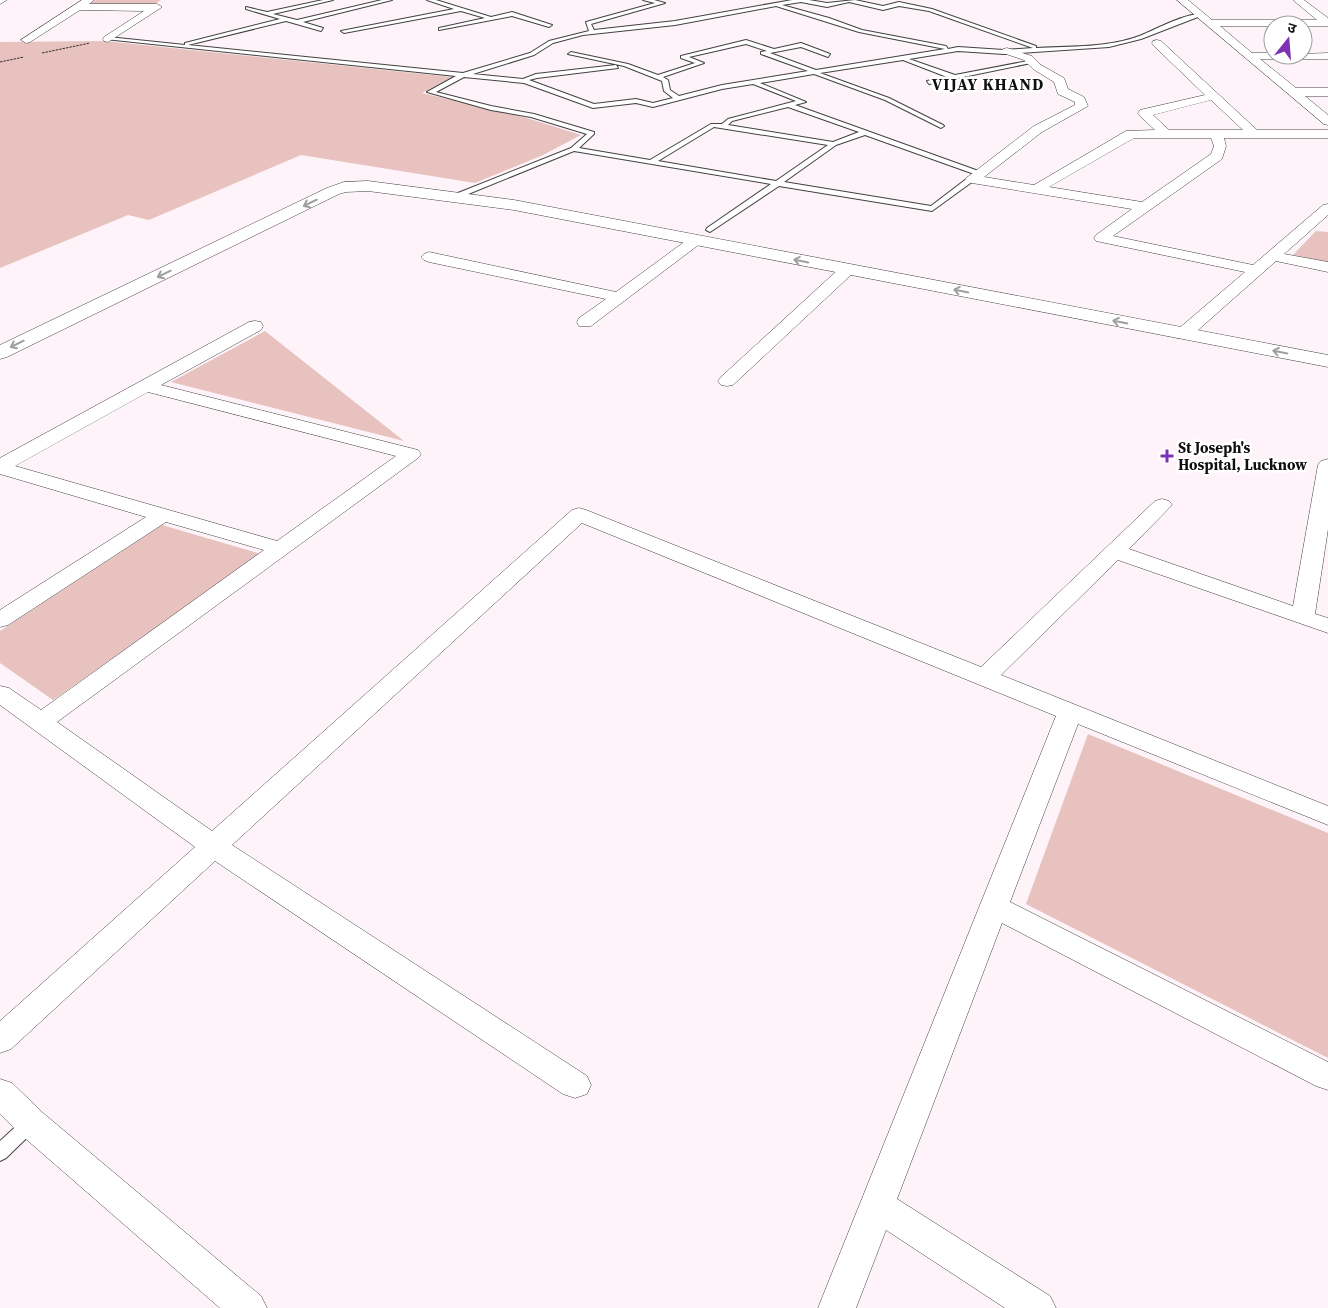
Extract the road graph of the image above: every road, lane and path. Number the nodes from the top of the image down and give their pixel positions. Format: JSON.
{"nodes":[{"id":1,"x":89,"y":0,"type":"edge"},
{"id":2,"x":168,"y":0,"type":"edge"},
{"id":3,"x":330,"y":0,"type":"edge"},
{"id":4,"x":388,"y":0,"type":"edge"},
{"id":5,"x":430,"y":0,"type":"edge"},
{"id":6,"x":646,"y":0,"type":"edge"},
{"id":7,"x":849,"y":0,"type":"edge"},
{"id":8,"x":888,"y":0,"type":"edge"},
{"id":9,"x":1182,"y":0,"type":"edge"},
{"id":10,"x":1298,"y":0,"type":"edge"},
{"id":11,"x":793,"y":1,"type":"edge"},
{"id":12,"x":899,"y":4,"type":"junction"},
{"id":13,"x":776,"y":6,"type":"junction"},
{"id":14,"x":78,"y":7,"type":"junction"},
{"id":15,"x":155,"y":8,"type":"junction"},
{"id":16,"x":248,"y":8,"type":"dead end"},
{"id":17,"x":462,"y":10,"type":"junction"},
{"id":18,"x":266,"y":14,"type":"junction"},
{"id":19,"x":1200,"y":15,"type":"junction"},
{"id":20,"x":492,"y":18,"type":"junction"},
{"id":21,"x":287,"y":19,"type":"junction"},
{"id":22,"x":296,"y":22,"type":"junction"},
{"id":23,"x":1210,"y":23,"type":"junction"},
{"id":24,"x":1328,"y":23,"type":"edge"},
{"id":25,"x":549,"y":25,"type":"dead end"},
{"id":26,"x":321,"y":28,"type":"dead end"},
{"id":27,"x":441,"y":29,"type":"dead end"},
{"id":28,"x":344,"y":31,"type":"dead end"},
{"id":29,"x":592,"y":32,"type":"junction"},
{"id":30,"x":108,"y":39,"type":"junction"},
{"id":31,"x":26,"y":40,"type":"dead end"},
{"id":32,"x":1157,"y":43,"type":"dead end"},
{"id":33,"x":179,"y":46,"type":"junction"},
{"id":34,"x":1039,"y":48,"type":"junction"},
{"id":35,"x":956,"y":50,"type":"junction"},
{"id":36,"x":774,"y":51,"type":"junction"},
{"id":37,"x":1007,"y":51,"type":"junction"},
{"id":38,"x":571,"y":54,"type":"dead end"},
{"id":39,"x":36,"y":55,"type":"dead end"},
{"id":40,"x":27,"y":56,"type":"dead end"},
{"id":41,"x":1250,"y":56,"type":"junction"},
{"id":42,"x":1328,"y":56,"type":"edge"},
{"id":43,"x":818,"y":57,"type":"dead end"},
{"id":44,"x":903,"y":58,"type":"junction"},
{"id":45,"x":799,"y":61,"type":"dead end"},
{"id":46,"x":0,"y":62,"type":"edge"},
{"id":47,"x":1033,"y":62,"type":"junction"},
{"id":48,"x":790,"y":63,"type":"junction"},
{"id":49,"x":626,"y":65,"type":"junction"},
{"id":50,"x":816,"y":73,"type":"junction"},
{"id":51,"x":463,"y":75,"type":"junction"},
{"id":52,"x":658,"y":77,"type":"junction"},
{"id":53,"x":954,"y":78,"type":"junction"},
{"id":54,"x":524,"y":81,"type":"junction"},
{"id":55,"x":753,"y":82,"type":"junction"},
{"id":56,"x":928,"y":82,"type":"dead end"},
{"id":57,"x":1294,"y":92,"type":"junction"},
{"id":58,"x":1328,"y":92,"type":"edge"},
{"id":59,"x":1214,"y":96,"type":"junction"},
{"id":60,"x":679,"y":98,"type":"junction"},
{"id":61,"x":788,"y":106,"type":"junction"},
{"id":62,"x":1328,"y":121,"type":"edge"},
{"id":63,"x":724,"y":126,"type":"junction"},
{"id":64,"x":941,"y":126,"type":"dead end"},
{"id":65,"x":863,"y":133,"type":"junction"},
{"id":66,"x":1165,"y":133,"type":"junction"},
{"id":67,"x":1216,"y":133,"type":"junction"},
{"id":68,"x":1253,"y":133,"type":"junction"},
{"id":69,"x":1328,"y":134,"type":"edge"},
{"id":70,"x":834,"y":144,"type":"junction"},
{"id":71,"x":574,"y":149,"type":"junction"},
{"id":72,"x":651,"y":162,"type":"junction"},
{"id":73,"x":976,"y":176,"type":"junction"},
{"id":74,"x":777,"y":183,"type":"junction"},
{"id":75,"x":475,"y":188,"type":"junction"},
{"id":76,"x":1035,"y":190,"type":"junction"},
{"id":77,"x":456,"y":197,"type":"junction"},
{"id":78,"x":1144,"y":208,"type":"junction"},
{"id":79,"x":1328,"y":208,"type":"edge"},
{"id":80,"x":1308,"y":226,"type":"junction"},
{"id":81,"x":1328,"y":226,"type":"edge"},
{"id":82,"x":703,"y":235,"type":"junction"},
{"id":83,"x":1272,"y":256,"type":"junction"},
{"id":84,"x":429,"y":257,"type":"dead end"},
{"id":85,"x":1328,"y":267,"type":"edge"},
{"id":86,"x":847,"y":270,"type":"junction"},
{"id":87,"x":1256,"y":270,"type":"junction"},
{"id":88,"x":619,"y":297,"type":"junction"},
{"id":89,"x":26,"y":321,"type":"dead end"},
{"id":90,"x":585,"y":322,"type":"dead end"},
{"id":91,"x":255,"y":326,"type":"dead end"},
{"id":92,"x":1190,"y":328,"type":"junction"},
{"id":93,"x":1328,"y":346,"type":"edge"},
{"id":94,"x":0,"y":353,"type":"edge"},
{"id":95,"x":1328,"y":361,"type":"edge"},
{"id":96,"x":727,"y":381,"type":"dead end"},
{"id":97,"x":145,"y":386,"type":"junction"},
{"id":98,"x":1328,"y":465,"type":"edge"},
{"id":99,"x":0,"y":467,"type":"edge"},
{"id":100,"x":1162,"y":505,"type":"dead end"},
{"id":101,"x":163,"y":515,"type":"junction"},
{"id":102,"x":282,"y":549,"type":"junction"},
{"id":103,"x":1114,"y":551,"type":"junction"},
{"id":104,"x":1304,"y":617,"type":"junction"},
{"id":105,"x":0,"y":620,"type":"edge"},
{"id":106,"x":1328,"y":626,"type":"edge"},
{"id":107,"x":984,"y":678,"type":"junction"},
{"id":108,"x":0,"y":693,"type":"edge"},
{"id":109,"x":1070,"y":712,"type":"junction"},
{"id":110,"x":41,"y":722,"type":"junction"},
{"id":111,"x":1328,"y":816,"type":"edge"},
{"id":112,"x":213,"y":846,"type":"junction"},
{"id":113,"x":994,"y":906,"type":"junction"},
{"id":114,"x":0,"y":1040,"type":"edge"},
{"id":115,"x":1328,"y":1077,"type":"edge"},
{"id":116,"x":576,"y":1085,"type":"dead end"},
{"id":117,"x":0,"y":1093,"type":"edge"},
{"id":118,"x":31,"y":1123,"type":"junction"},
{"id":119,"x":0,"y":1153,"type":"edge"},
{"id":120,"x":877,"y":1206,"type":"junction"},
{"id":121,"x":248,"y":1308,"type":"edge"},
{"id":122,"x":836,"y":1308,"type":"edge"},
{"id":123,"x":1037,"y":1308,"type":"edge"}],
"edges":[{"from":1,"to":14,"type":"street"},
{"from":2,"to":15,"type":"street"},
{"from":3,"to":18,"type":"lane"},
{"from":4,"to":22,"type":"lane"},
{"from":5,"to":17,"type":"lane"},
{"from":6,"to":29,"type":"lane"},
{"from":7,"to":11,"type":"lane"},
{"from":7,"to":12,"type":"lane"},
{"from":8,"to":12,"type":"lane"},
{"from":9,"to":19,"type":"street"},
{"from":10,"to":24,"type":"street"},
{"from":11,"to":13,"type":"lane"},
{"from":12,"to":34,"type":"lane"},
{"from":13,"to":29,"type":"lane"},
{"from":13,"to":35,"type":"lane"},
{"from":14,"to":15,"type":"street"},
{"from":14,"to":31,"type":"street"},
{"from":15,"to":30,"type":"street"},
{"from":16,"to":18,"type":"lane"},
{"from":17,"to":20,"type":"lane"},
{"from":17,"to":28,"type":"lane"},
{"from":18,"to":21,"type":"lane"},
{"from":19,"to":23,"type":"street"},
{"from":19,"to":34,"type":"lane"},
{"from":20,"to":25,"type":"lane"},
{"from":20,"to":27,"type":"lane"},
{"from":21,"to":22,"type":"lane"},
{"from":21,"to":33,"type":"lane"},
{"from":22,"to":26,"type":"lane"},
{"from":23,"to":24,"type":"street"},
{"from":23,"to":41,"type":"street"},
{"from":29,"to":51,"type":"lane"},
{"from":30,"to":33,"type":"lane"},
{"from":30,"to":39,"type":"path"},
{"from":32,"to":59,"type":"street"},
{"from":33,"to":51,"type":"lane"},
{"from":34,"to":37,"type":"lane"},
{"from":35,"to":37,"type":"lane"},
{"from":35,"to":44,"type":"lane"},
{"from":36,"to":43,"type":"lane"},
{"from":36,"to":48,"type":"lane"},
{"from":36,"to":52,"type":"lane"},
{"from":37,"to":47,"type":"street"},
{"from":38,"to":49,"type":"lane"},
{"from":40,"to":46,"type":"path"},
{"from":41,"to":42,"type":"street"},
{"from":41,"to":57,"type":"street"},
{"from":44,"to":50,"type":"lane"},
{"from":44,"to":53,"type":"lane"},
{"from":45,"to":48,"type":"lane"},
{"from":47,"to":53,"type":"lane"},
{"from":47,"to":73,"type":"street"},
{"from":48,"to":50,"type":"lane"},
{"from":49,"to":52,"type":"lane"},
{"from":49,"to":54,"type":"lane"},
{"from":50,"to":55,"type":"lane"},
{"from":50,"to":64,"type":"lane"},
{"from":51,"to":54,"type":"lane"},
{"from":51,"to":71,"type":"lane"},
{"from":52,"to":60,"type":"lane"},
{"from":53,"to":56,"type":"lane"},
{"from":54,"to":60,"type":"lane"},
{"from":55,"to":60,"type":"lane"},
{"from":55,"to":61,"type":"lane"},
{"from":57,"to":58,"type":"street"},
{"from":57,"to":62,"type":"street"},
{"from":59,"to":66,"type":"street"},
{"from":59,"to":68,"type":"street"},
{"from":61,"to":63,"type":"lane"},
{"from":61,"to":65,"type":"lane"},
{"from":63,"to":70,"type":"lane"},
{"from":63,"to":72,"type":"lane"},
{"from":65,"to":70,"type":"lane"},
{"from":65,"to":73,"type":"lane"},
{"from":66,"to":67,"type":"street"},
{"from":66,"to":76,"type":"street"},
{"from":67,"to":68,"type":"street"},
{"from":67,"to":78,"type":"street"},
{"from":68,"to":69,"type":"street"},
{"from":70,"to":74,"type":"lane"},
{"from":71,"to":72,"type":"lane"},
{"from":71,"to":75,"type":"lane"},
{"from":72,"to":74,"type":"lane"},
{"from":73,"to":74,"type":"lane"},
{"from":73,"to":76,"type":"street"},
{"from":74,"to":82,"type":"lane"},
{"from":75,"to":77,"type":"lane"},
{"from":75,"to":82,"type":"street"},
{"from":75,"to":89,"type":"street"},
{"from":76,"to":78,"type":"street"},
{"from":77,"to":82,"type":"street"},
{"from":77,"to":94,"type":"street","one_way":true},
{"from":78,"to":87,"type":"street"},
{"from":79,"to":80,"type":"street"},
{"from":80,"to":81,"type":"street"},
{"from":80,"to":83,"type":"street"},
{"from":86,"to":82,"type":"street","one_way":true},
{"from":82,"to":88,"type":"street"},
{"from":82,"to":92,"type":"street"},
{"from":83,"to":85,"type":"street"},
{"from":83,"to":87,"type":"street"},
{"from":84,"to":88,"type":"street"},
{"from":92,"to":86,"type":"street","one_way":true},
{"from":86,"to":96,"type":"street"},
{"from":87,"to":92,"type":"street"},
{"from":88,"to":90,"type":"street"},
{"from":91,"to":97,"type":"street"},
{"from":92,"to":93,"type":"street"},
{"from":95,"to":92,"type":"street","one_way":true},
{"from":97,"to":99,"type":"street"},
{"from":97,"to":102,"type":"street"},
{"from":98,"to":104,"type":"street"},
{"from":99,"to":101,"type":"street"},
{"from":100,"to":103,"type":"street"},
{"from":101,"to":102,"type":"street"},
{"from":101,"to":105,"type":"street"},
{"from":102,"to":110,"type":"street"},
{"from":103,"to":104,"type":"street"},
{"from":103,"to":107,"type":"street"},
{"from":104,"to":106,"type":"street"},
{"from":107,"to":109,"type":"street"},
{"from":107,"to":112,"type":"street"},
{"from":108,"to":110,"type":"street"},
{"from":109,"to":111,"type":"street"},
{"from":109,"to":113,"type":"street"},
{"from":110,"to":112,"type":"street"},
{"from":112,"to":114,"type":"street"},
{"from":112,"to":116,"type":"street"},
{"from":113,"to":115,"type":"street"},
{"from":113,"to":120,"type":"street"},
{"from":117,"to":118,"type":"street"},
{"from":118,"to":119,"type":"lane"},
{"from":118,"to":121,"type":"street"},
{"from":120,"to":122,"type":"street"},
{"from":120,"to":123,"type":"street"}]}
